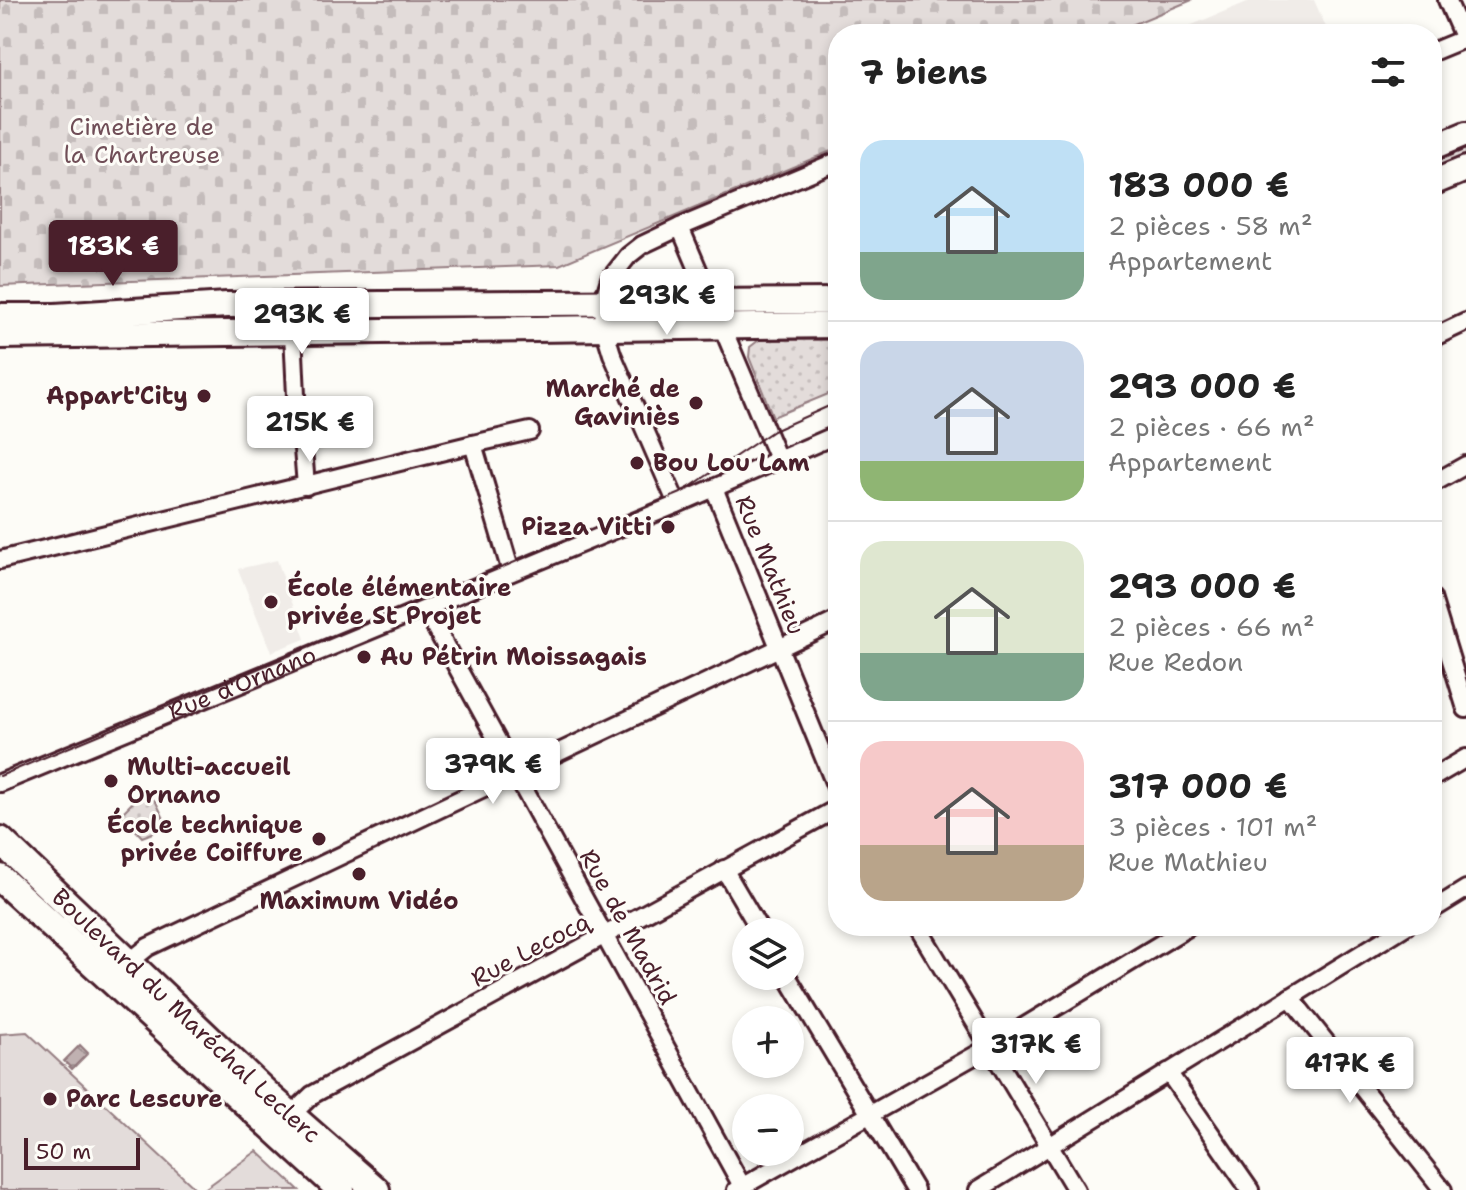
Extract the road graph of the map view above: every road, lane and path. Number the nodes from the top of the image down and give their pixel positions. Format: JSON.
{"nodes":[{"id":1,"x":1447,"y":0,"type":"edge"},
{"id":2,"x":1465,"y":38,"type":"edge"},
{"id":3,"x":1442,"y":48,"type":"edge"},
{"id":4,"x":1466,"y":134,"type":"edge"},
{"id":5,"x":1442,"y":144,"type":"edge"},
{"id":6,"x":828,"y":165,"type":"edge"},
{"id":7,"x":1466,"y":169,"type":"edge"},
{"id":8,"x":1442,"y":179,"type":"edge"},
{"id":9,"x":680,"y":227,"type":"junction"},
{"id":10,"x":828,"y":301,"type":"edge"},
{"id":11,"x":603,"y":302,"type":"junction"},
{"id":12,"x":714,"y":302,"type":"junction"},
{"id":13,"x":0,"y":316,"type":"edge"},
{"id":14,"x":1466,"y":322,"type":"edge"},
{"id":15,"x":828,"y":325,"type":"edge"},
{"id":16,"x":723,"y":326,"type":"junction"},
{"id":17,"x":604,"y":328,"type":"junction"},
{"id":18,"x":293,"y":332,"type":"junction"},
{"id":19,"x":1442,"y":333,"type":"edge"},
{"id":20,"x":0,"y":336,"type":"edge"},
{"id":21,"x":530,"y":431,"type":"dead end"},
{"id":22,"x":828,"y":438,"type":"edge"},
{"id":23,"x":473,"y":444,"type":"junction"},
{"id":24,"x":778,"y":459,"type":"junction"},
{"id":25,"x":1466,"y":465,"type":"edge"},
{"id":26,"x":1442,"y":478,"type":"edge"},
{"id":27,"x":306,"y":486,"type":"junction"},
{"id":28,"x":714,"y":488,"type":"junction"},
{"id":29,"x":677,"y":504,"type":"junction"},
{"id":30,"x":0,"y":560,"type":"edge"},
{"id":31,"x":511,"y":572,"type":"junction"},
{"id":32,"x":424,"y":607,"type":"junction"},
{"id":33,"x":828,"y":625,"type":"edge"},
{"id":34,"x":1442,"y":631,"type":"edge"},
{"id":35,"x":778,"y":649,"type":"junction"},
{"id":36,"x":1466,"y":709,"type":"edge"},
{"id":37,"x":1466,"y":758,"type":"edge"},
{"id":38,"x":828,"y":768,"type":"edge"},
{"id":39,"x":1442,"y":772,"type":"edge"},
{"id":40,"x":516,"y":774,"type":"junction"},
{"id":41,"x":0,"y":783,"type":"edge"},
{"id":42,"x":828,"y":813,"type":"edge"},
{"id":43,"x":0,"y":840,"type":"edge"},
{"id":44,"x":724,"y":869,"type":"junction"},
{"id":45,"x":0,"y":878,"type":"edge"},
{"id":46,"x":1466,"y":889,"type":"edge"},
{"id":47,"x":1442,"y":904,"type":"edge"},
{"id":48,"x":753,"y":918,"type":"edge"},
{"id":49,"x":923,"y":936,"type":"edge"},
{"id":50,"x":1174,"y":936,"type":"edge"},
{"id":51,"x":1390,"y":936,"type":"edge"},
{"id":52,"x":605,"y":937,"type":"junction"},
{"id":53,"x":128,"y":963,"type":"junction"},
{"id":54,"x":795,"y":990,"type":"edge"},
{"id":55,"x":1290,"y":997,"type":"junction"},
{"id":56,"x":989,"y":1048,"type":"junction"},
{"id":57,"x":1168,"y":1072,"type":"junction"},
{"id":58,"x":870,"y":1114,"type":"junction"},
{"id":59,"x":283,"y":1123,"type":"junction"},
{"id":60,"x":1049,"y":1146,"type":"junction"},
{"id":61,"x":739,"y":1188,"type":"edge"},
{"id":62,"x":341,"y":1190,"type":"edge"},
{"id":63,"x":376,"y":1190,"type":"edge"},
{"id":64,"x":915,"y":1190,"type":"edge"},
{"id":65,"x":978,"y":1190,"type":"edge"},
{"id":66,"x":1076,"y":1190,"type":"edge"},
{"id":67,"x":1250,"y":1190,"type":"edge"},
{"id":68,"x":1443,"y":1190,"type":"edge"}],
"edges":[{"from":1,"to":2,"type":"street"},
{"from":2,"to":3,"type":"street"},
{"from":4,"to":5,"type":"main road"},
{"from":6,"to":9,"type":"street"},
{"from":7,"to":8,"type":"main road"},
{"from":9,"to":11,"type":"street"},
{"from":9,"to":12,"type":"street"},
{"from":10,"to":12,"type":"main road"},
{"from":11,"to":12,"type":"main road"},
{"from":11,"to":13,"type":"main road"},
{"from":11,"to":17,"type":"street"},
{"from":12,"to":16,"type":"street"},
{"from":12,"to":17,"type":"street"},
{"from":14,"to":19,"type":"street"},
{"from":15,"to":16,"type":"main road"},
{"from":16,"to":17,"type":"main road"},
{"from":16,"to":24,"type":"street"},
{"from":17,"to":18,"type":"main road"},
{"from":17,"to":29,"type":"street"},
{"from":18,"to":20,"type":"main road"},
{"from":18,"to":27,"type":"street"},
{"from":21,"to":23,"type":"street"},
{"from":22,"to":24,"type":"street","name":"Rue d'Ornano"},
{"from":23,"to":27,"type":"street"},
{"from":23,"to":31,"type":"street"},
{"from":24,"to":28,"type":"street","name":"Rue d'Ornano"},
{"from":25,"to":26,"type":"street"},
{"from":27,"to":30,"type":"street"},
{"from":28,"to":29,"type":"street","name":"Rue d'Ornano"},
{"from":28,"to":35,"type":"street","name":"Rue Mathieu"},
{"from":29,"to":31,"type":"street","name":"Rue d'Ornano"},
{"from":31,"to":32,"type":"street","name":"Rue d'Ornano"},
{"from":32,"to":40,"type":"street","name":"Rue de Madrid"},
{"from":32,"to":41,"type":"street","name":"Rue d'Ornano"},
{"from":33,"to":35,"type":"street"},
{"from":34,"to":36,"type":"street"},
{"from":35,"to":38,"type":"street","name":"Rue Mathieu"},
{"from":35,"to":40,"type":"street"},
{"from":37,"to":39,"type":"street"},
{"from":40,"to":52,"type":"street","name":"Rue de Madrid"},
{"from":40,"to":53,"type":"street"},
{"from":42,"to":44,"type":"street","name":"Rue Lecocq"},
{"from":43,"to":53,"type":"main road","name":"Boulevard du Maréchal Leclerc"},
{"from":44,"to":48,"type":"street"},
{"from":44,"to":52,"type":"street","name":"Rue Lecocq"},
{"from":45,"to":59,"type":"main road","name":"Boulevard du Maréchal Leclerc"},
{"from":46,"to":47,"type":"street"},
{"from":49,"to":56,"type":"street"},
{"from":50,"to":56,"type":"street"},
{"from":51,"to":55,"type":"street"},
{"from":52,"to":59,"type":"street","name":"Rue Lecocq"},
{"from":52,"to":61,"type":"street","name":"Rue de Madrid"},
{"from":53,"to":59,"type":"main road","name":"Boulevard du Maréchal Leclerc"},
{"from":54,"to":58,"type":"street"},
{"from":55,"to":57,"type":"street"},
{"from":55,"to":68,"type":"street"},
{"from":56,"to":58,"type":"street"},
{"from":56,"to":60,"type":"street"},
{"from":57,"to":60,"type":"street"},
{"from":57,"to":67,"type":"street"},
{"from":58,"to":61,"type":"street"},
{"from":58,"to":64,"type":"street"},
{"from":59,"to":62,"type":"main road","name":"Boulevard du Maréchal Leclerc"},
{"from":59,"to":63,"type":"main road","name":"Boulevard du Maréchal Leclerc"},
{"from":60,"to":65,"type":"street"},
{"from":60,"to":66,"type":"street"}]}
